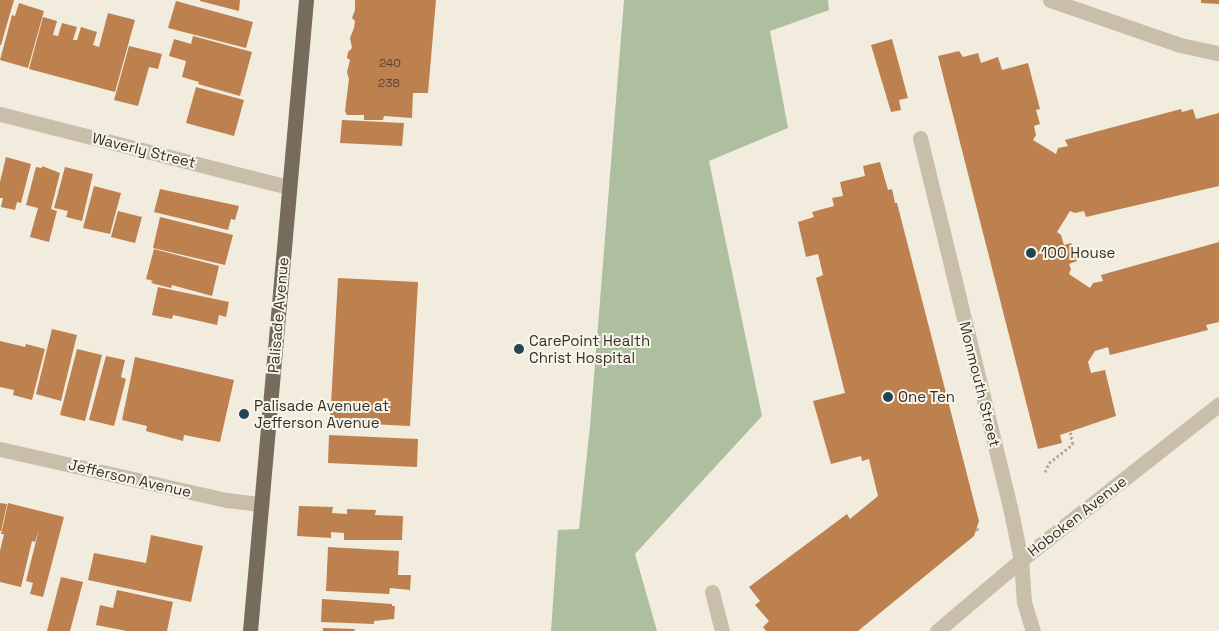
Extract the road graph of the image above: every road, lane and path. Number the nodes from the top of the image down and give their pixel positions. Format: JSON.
{"nodes":[{"id":1,"x":306,"y":0,"type":"edge"},
{"id":2,"x":1050,"y":0,"type":"edge"},
{"id":3,"x":1219,"y":53,"type":"edge"},
{"id":4,"x":0,"y":114,"type":"edge"},
{"id":5,"x":920,"y":138,"type":"dead end"},
{"id":6,"x":289,"y":186,"type":"junction"},
{"id":7,"x":1219,"y":404,"type":"edge"},
{"id":8,"x":1070,"y":432,"type":"dead end"},
{"id":9,"x":0,"y":449,"type":"edge"},
{"id":10,"x":1046,"y":472,"type":"dead end"},
{"id":11,"x":262,"y":504,"type":"junction"},
{"id":12,"x":976,"y":529,"type":"dead end"},
{"id":13,"x":982,"y":530,"type":"dead end"},
{"id":14,"x":1021,"y":560,"type":"junction"},
{"id":15,"x":712,"y":592,"type":"dead end"},
{"id":16,"x":250,"y":631,"type":"edge"},
{"id":17,"x":722,"y":631,"type":"edge"},
{"id":18,"x":937,"y":631,"type":"edge"},
{"id":19,"x":1033,"y":631,"type":"edge"}],
"edges":[{"from":1,"to":6,"type":"main road","name":"Palisade Avenue"},
{"from":2,"to":3,"type":"street"},
{"from":4,"to":6,"type":"street","name":"Waverly Street"},
{"from":5,"to":14,"type":"street","name":"Monmouth Street"},
{"from":6,"to":11,"type":"main road","name":"Palisade Avenue"},
{"from":7,"to":14,"type":"street","name":"Hoboken Avenue"},
{"from":8,"to":10,"type":"path"},
{"from":9,"to":11,"type":"street","name":"Jefferson Avenue"},
{"from":11,"to":16,"type":"main road","name":"Palisade Avenue"},
{"from":12,"to":13,"type":"path"},
{"from":14,"to":18,"type":"street","name":"Hoboken Avenue"},
{"from":14,"to":19,"type":"street","name":"Monmouth Street"},
{"from":15,"to":17,"type":"street"}]}
